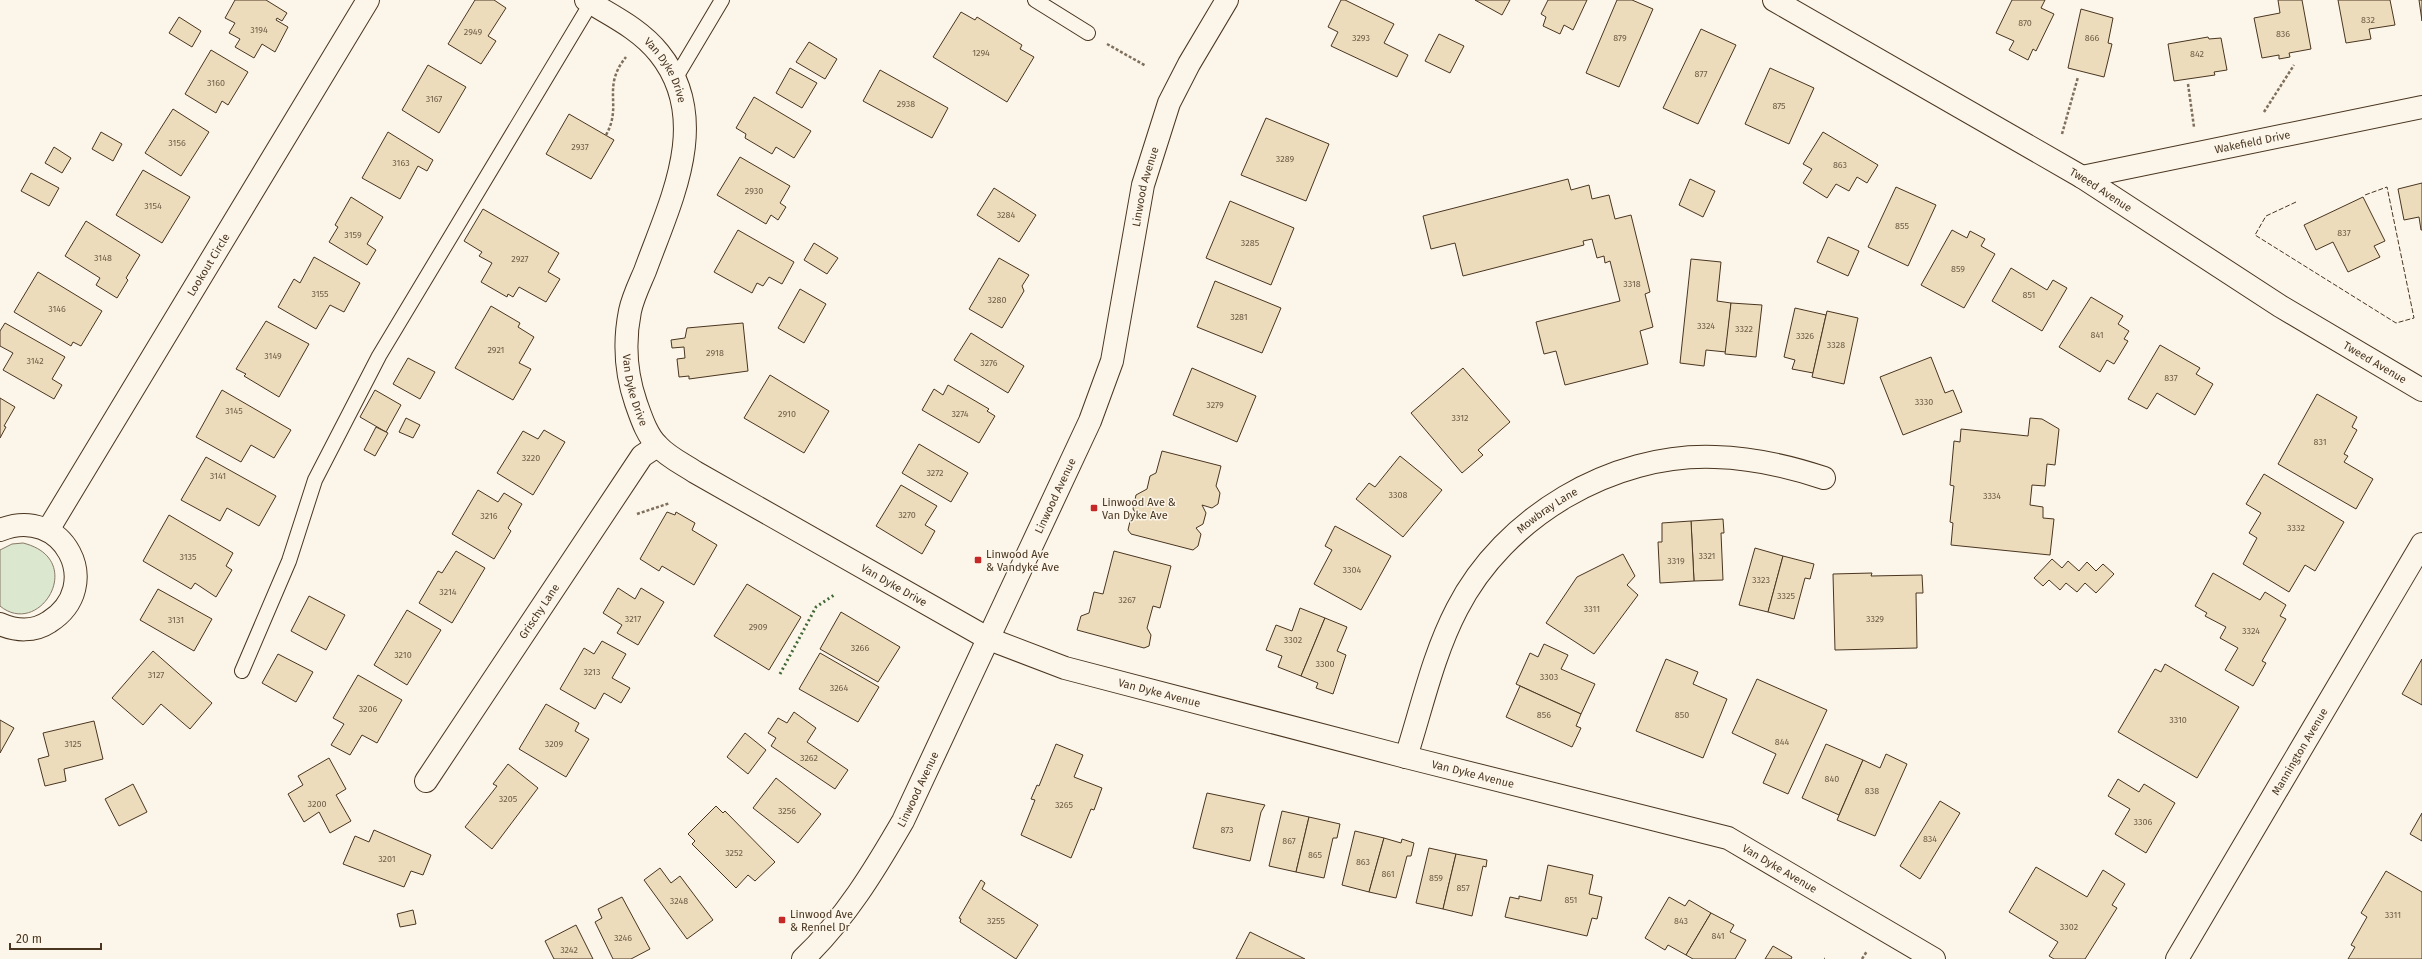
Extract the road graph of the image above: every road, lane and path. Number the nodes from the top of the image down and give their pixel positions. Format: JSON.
{"nodes":[{"id":1,"x":368,"y":0,"type":"edge"},
{"id":2,"x":722,"y":0,"type":"edge"},
{"id":3,"x":1035,"y":0,"type":"edge"},
{"id":4,"x":1227,"y":0,"type":"edge"},
{"id":5,"x":1774,"y":0,"type":"edge"},
{"id":6,"x":588,"y":2,"type":"edge"},
{"id":7,"x":1088,"y":33,"type":"joint"},
{"id":8,"x":629,"y":54,"type":"dead end"},
{"id":9,"x":2294,"y":65,"type":"dead end"},
{"id":10,"x":1146,"y":66,"type":"dead end"},
{"id":11,"x":2078,"y":77,"type":"dead end"},
{"id":12,"x":675,"y":79,"type":"junction"},
{"id":13,"x":2188,"y":84,"type":"dead end"},
{"id":14,"x":2422,"y":107,"type":"edge"},
{"id":15,"x":2263,"y":112,"type":"dead end"},
{"id":16,"x":2194,"y":127,"type":"dead end"},
{"id":17,"x":606,"y":135,"type":"dead end"},
{"id":18,"x":2060,"y":142,"type":"dead end"},
{"id":19,"x":2082,"y":176,"type":"junction"},
{"id":20,"x":2422,"y":390,"type":"edge"},
{"id":21,"x":657,"y":446,"type":"junction"},
{"id":22,"x":1824,"y":478,"type":"dead end"},
{"id":23,"x":0,"y":530,"type":"edge"},
{"id":24,"x":48,"y":530,"type":"junction"},
{"id":25,"x":2422,"y":544,"type":"edge"},
{"id":26,"x":0,"y":624,"type":"edge"},
{"id":27,"x":989,"y":639,"type":"junction"},
{"id":28,"x":242,"y":671,"type":"dead end"},
{"id":29,"x":1406,"y":757,"type":"junction"},
{"id":30,"x":426,"y":781,"type":"dead end"},
{"id":31,"x":1869,"y":947,"type":"dead end"},
{"id":32,"x":803,"y":959,"type":"edge"},
{"id":33,"x":1862,"y":959,"type":"edge"},
{"id":34,"x":1934,"y":959,"type":"edge"},
{"id":35,"x":2177,"y":959,"type":"edge"}],
"edges":[{"from":1,"to":24,"type":"street","name":"Lookout Circle"},
{"from":2,"to":12,"type":"lane"},
{"from":3,"to":7,"type":"lane"},
{"from":4,"to":27,"type":"street","name":"Linwood Avenue"},
{"from":5,"to":19,"type":"street","name":"Tweed Avenue"},
{"from":6,"to":12,"type":"street","name":"Van Dyke Drive"},
{"from":6,"to":28,"type":"lane"},
{"from":7,"to":10,"type":"path"},
{"from":8,"to":17,"type":"path"},
{"from":9,"to":15,"type":"path"},
{"from":11,"to":18,"type":"path"},
{"from":12,"to":21,"type":"street","name":"Van Dyke Drive"},
{"from":13,"to":16,"type":"path"},
{"from":14,"to":19,"type":"street","name":"Wakefield Drive"},
{"from":19,"to":20,"type":"street","name":"Tweed Avenue"},
{"from":21,"to":27,"type":"street","name":"Van Dyke Drive"},
{"from":21,"to":30,"type":"street","name":"Grischy Lane"},
{"from":22,"to":29,"type":"street","name":"Mowbray Lane"},
{"from":23,"to":24,"type":"street"},
{"from":24,"to":26,"type":"street"},
{"from":25,"to":35,"type":"street","name":"Mannington Avenue"},
{"from":27,"to":29,"type":"street","name":"Van Dyke Avenue"},
{"from":27,"to":32,"type":"street","name":"Linwood Avenue"},
{"from":29,"to":34,"type":"street","name":"Van Dyke Avenue"},
{"from":31,"to":33,"type":"path"}]}
